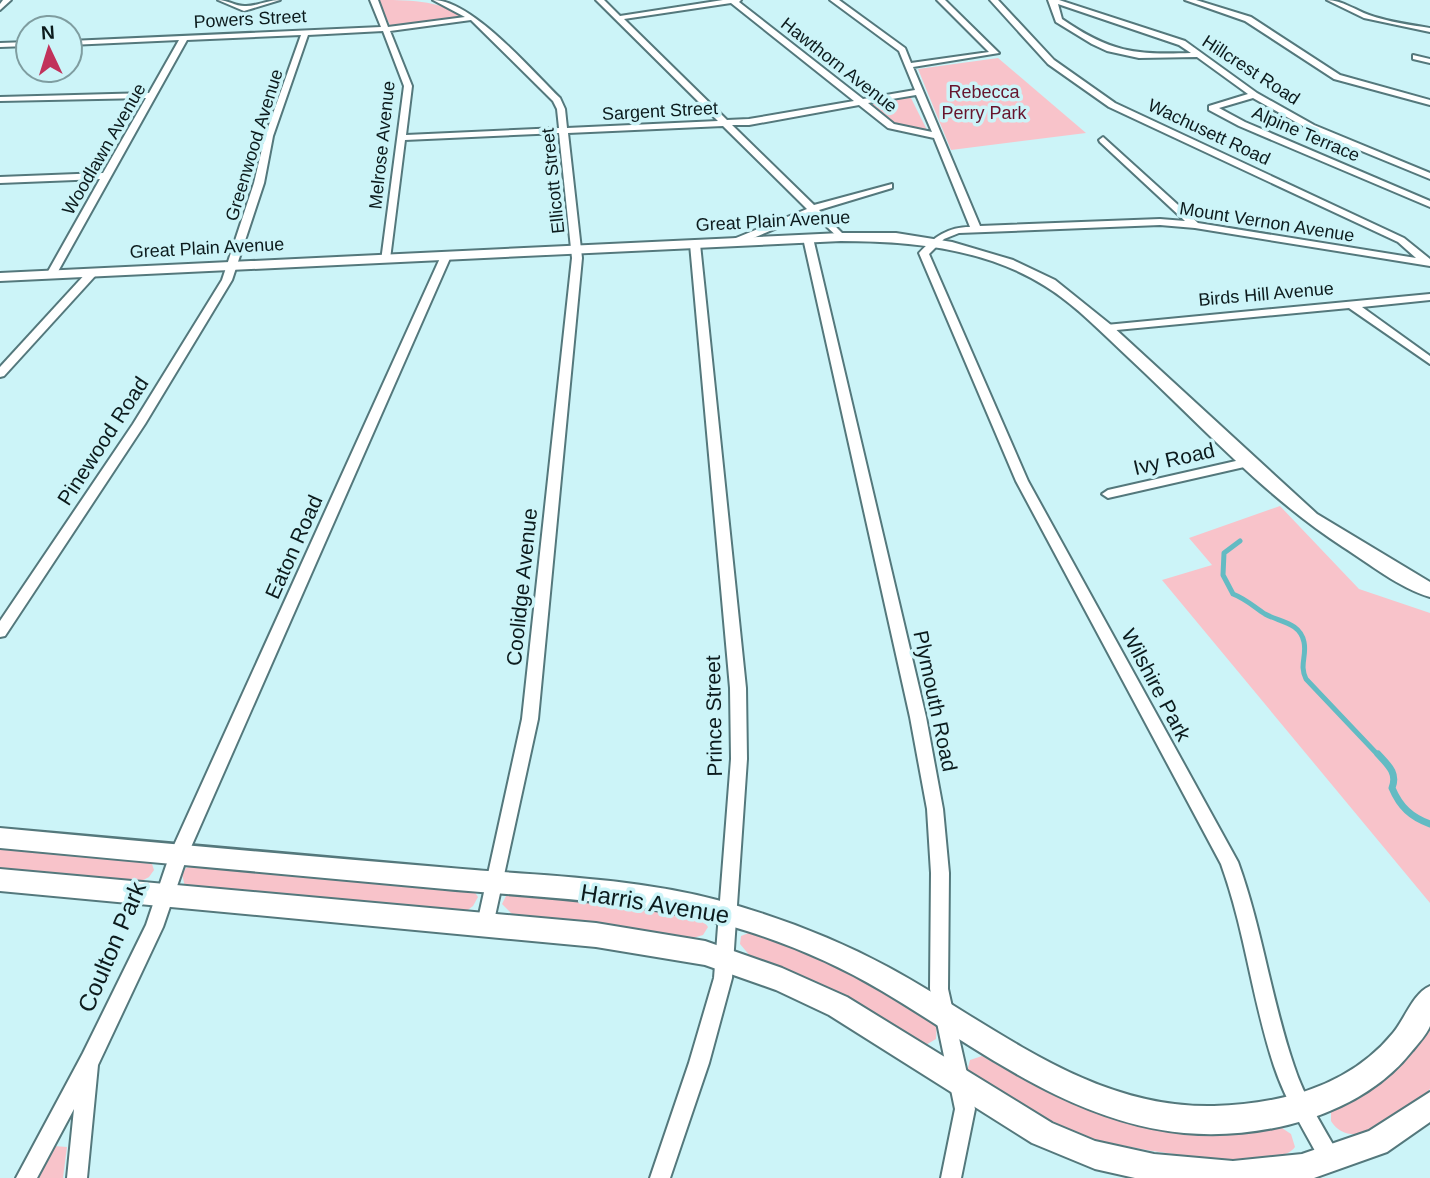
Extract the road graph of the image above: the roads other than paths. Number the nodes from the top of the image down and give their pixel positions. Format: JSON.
{"nodes":[{"id":1,"x":7,"y":0,"type":"edge"},
{"id":2,"x":222,"y":0,"type":"edge"},
{"id":3,"x":276,"y":0,"type":"edge"},
{"id":4,"x":374,"y":0,"type":"edge"},
{"id":5,"x":437,"y":0,"type":"edge"},
{"id":6,"x":600,"y":0,"type":"edge"},
{"id":7,"x":734,"y":0,"type":"edge"},
{"id":8,"x":834,"y":0,"type":"edge"},
{"id":9,"x":941,"y":0,"type":"edge"},
{"id":10,"x":994,"y":0,"type":"edge"},
{"id":11,"x":1053,"y":0,"type":"edge"},
{"id":12,"x":1189,"y":0,"type":"edge"},
{"id":13,"x":1331,"y":0,"type":"edge"},
{"id":14,"x":0,"y":8,"type":"edge"},
{"id":15,"x":473,"y":18,"type":"junction"},
{"id":16,"x":619,"y":18,"type":"junction"},
{"id":17,"x":388,"y":29,"type":"junction"},
{"id":18,"x":1430,"y":30,"type":"edge"},
{"id":19,"x":305,"y":33,"type":"junction"},
{"id":20,"x":184,"y":38,"type":"junction"},
{"id":21,"x":84,"y":42,"type":"edge"},
{"id":22,"x":1197,"y":55,"type":"junction"},
{"id":23,"x":1416,"y":57,"type":"dead end"},
{"id":24,"x":1430,"y":61,"type":"edge"},
{"id":25,"x":907,"y":66,"type":"junction"},
{"id":26,"x":918,"y":92,"type":"junction"},
{"id":27,"x":152,"y":95,"type":"junction"},
{"id":28,"x":1254,"y":95,"type":"junction"},
{"id":29,"x":0,"y":99,"type":"edge"},
{"id":30,"x":859,"y":101,"type":"junction"},
{"id":31,"x":1430,"y":103,"type":"edge"},
{"id":32,"x":728,"y":124,"type":"junction"},
{"id":33,"x":564,"y":132,"type":"junction"},
{"id":34,"x":936,"y":135,"type":"junction"},
{"id":35,"x":401,"y":138,"type":"junction"},
{"id":36,"x":1103,"y":140,"type":"dead end"},
{"id":37,"x":106,"y":176,"type":"junction"},
{"id":38,"x":1430,"y":176,"type":"edge"},
{"id":39,"x":0,"y":180,"type":"edge"},
{"id":40,"x":889,"y":186,"type":"dead end"},
{"id":41,"x":1430,"y":204,"type":"edge"},
{"id":42,"x":813,"y":211,"type":"junction"},
{"id":43,"x":1195,"y":225,"type":"junction"},
{"id":44,"x":976,"y":229,"type":"junction"},
{"id":45,"x":841,"y":237,"type":"junction"},
{"id":46,"x":808,"y":238,"type":"junction"},
{"id":47,"x":735,"y":242,"type":"junction"},
{"id":48,"x":934,"y":242,"type":"junction"},
{"id":49,"x":695,"y":244,"type":"junction"},
{"id":50,"x":577,"y":250,"type":"junction"},
{"id":51,"x":446,"y":256,"type":"junction"},
{"id":52,"x":385,"y":259,"type":"junction"},
{"id":53,"x":1429,"y":264,"type":"edge"},
{"id":54,"x":233,"y":266,"type":"junction"},
{"id":55,"x":92,"y":273,"type":"junction"},
{"id":56,"x":51,"y":275,"type":"junction"},
{"id":57,"x":0,"y":277,"type":"edge"},
{"id":58,"x":1430,"y":297,"type":"edge"},
{"id":59,"x":1352,"y":303,"type":"junction"},
{"id":60,"x":1106,"y":328,"type":"junction"},
{"id":61,"x":1430,"y":362,"type":"edge"},
{"id":62,"x":0,"y":374,"type":"edge"},
{"id":63,"x":1249,"y":462,"type":"junction"},
{"id":64,"x":1108,"y":494,"type":"dead end"},
{"id":65,"x":1430,"y":590,"type":"edge"},
{"id":66,"x":0,"y":632,"type":"edge"},
{"id":67,"x":0,"y":838,"type":"edge"},
{"id":68,"x":179,"y":854,"type":"junction"},
{"id":69,"x":0,"y":880,"type":"edge"},
{"id":70,"x":495,"y":883,"type":"junction"},
{"id":71,"x":166,"y":895,"type":"junction"},
{"id":72,"x":727,"y":914,"type":"junction"},
{"id":73,"x":486,"y":925,"type":"junction"},
{"id":74,"x":725,"y":959,"type":"junction"},
{"id":75,"x":1430,"y":999,"type":"edge"},
{"id":76,"x":945,"y":1016,"type":"junction"},
{"id":77,"x":90,"y":1060,"type":"junction"},
{"id":78,"x":961,"y":1084,"type":"junction"},
{"id":79,"x":1302,"y":1106,"type":"junction"},
{"id":80,"x":1430,"y":1107,"type":"edge"},
{"id":81,"x":1331,"y":1160,"type":"junction"},
{"id":82,"x":1213,"y":1176,"type":"edge"},
{"id":83,"x":26,"y":1178,"type":"edge"},
{"id":84,"x":77,"y":1178,"type":"edge"},
{"id":85,"x":660,"y":1178,"type":"edge"},
{"id":86,"x":951,"y":1178,"type":"edge"}],
"edges":[{"from":1,"to":14,"type":"street"},
{"from":2,"to":3,"type":"street"},
{"from":4,"to":17,"type":"street","name":"Melrose Avenue"},
{"from":5,"to":15,"type":"street","name":"Ellicott Street"},
{"from":6,"to":16,"type":"street"},
{"from":7,"to":16,"type":"street"},
{"from":7,"to":30,"type":"street","name":"Hawthorn Avenue"},
{"from":8,"to":25,"type":"street"},
{"from":9,"to":25,"type":"street"},
{"from":10,"to":53,"type":"street","name":"Wachusett Road"},
{"from":11,"to":22,"type":"street","name":"Hillcrest Road"},
{"from":11,"to":22,"type":"street"},
{"from":12,"to":31,"type":"street"},
{"from":13,"to":18,"type":"street"},
{"from":15,"to":17,"type":"street","name":"Powers Street"},
{"from":15,"to":33,"type":"street","name":"Ellicott Street"},
{"from":16,"to":32,"type":"street"},
{"from":17,"to":19,"type":"street","name":"Powers Street"},
{"from":17,"to":35,"type":"street","name":"Melrose Avenue"},
{"from":19,"to":20,"type":"street","name":"Powers Street"},
{"from":19,"to":54,"type":"street","name":"Greenwood Avenue"},
{"from":20,"to":21,"type":"street","name":"Powers Street"},
{"from":20,"to":27,"type":"street","name":"Woodlawn Avenue"},
{"from":22,"to":28,"type":"street","name":"Hillcrest Road"},
{"from":23,"to":24,"type":"street"},
{"from":25,"to":26,"type":"street"},
{"from":26,"to":30,"type":"street","name":"Sargent Street"},
{"from":26,"to":34,"type":"street"},
{"from":27,"to":29,"type":"street"},
{"from":27,"to":37,"type":"street","name":"Woodlawn Avenue"},
{"from":28,"to":38,"type":"street","name":"Hillcrest Road"},
{"from":28,"to":41,"type":"street","name":"Alpine Terrace"},
{"from":30,"to":32,"type":"street","name":"Sargent Street"},
{"from":30,"to":34,"type":"street","name":"Hawthorn Avenue"},
{"from":32,"to":33,"type":"street","name":"Sargent Street"},
{"from":32,"to":42,"type":"street"},
{"from":33,"to":35,"type":"street","name":"Sargent Street"},
{"from":33,"to":50,"type":"street","name":"Ellicott Street"},
{"from":34,"to":44,"type":"street"},
{"from":35,"to":52,"type":"street","name":"Melrose Avenue"},
{"from":36,"to":43,"type":"street"},
{"from":37,"to":39,"type":"street"},
{"from":37,"to":56,"type":"street","name":"Woodlawn Avenue"},
{"from":40,"to":42,"type":"street"},
{"from":42,"to":45,"type":"street"},
{"from":42,"to":47,"type":"street"},
{"from":43,"to":44,"type":"street","name":"Mount Vernon Avenue"},
{"from":43,"to":53,"type":"street","name":"Mount Vernon Avenue"},
{"from":44,"to":48,"type":"street","name":"Mount Vernon Avenue"},
{"from":45,"to":46,"type":"main road","name":"Great Plain Avenue"},
{"from":45,"to":48,"type":"main road","name":"Great Plain Avenue"},
{"from":46,"to":47,"type":"main road","name":"Great Plain Avenue"},
{"from":46,"to":76,"type":"street","name":"Plymouth Road"},
{"from":47,"to":49,"type":"main road","name":"Great Plain Avenue"},
{"from":48,"to":60,"type":"main road","name":"Great Plain Avenue"},
{"from":48,"to":79,"type":"street","name":"Wilshire Park"},
{"from":49,"to":50,"type":"main road","name":"Great Plain Avenue"},
{"from":49,"to":72,"type":"street","name":"Prince Street"},
{"from":50,"to":51,"type":"main road","name":"Great Plain Avenue"},
{"from":50,"to":70,"type":"street","name":"Coolidge Avenue"},
{"from":51,"to":52,"type":"main road","name":"Great Plain Avenue"},
{"from":51,"to":68,"type":"street","name":"Eaton Road"},
{"from":52,"to":54,"type":"main road","name":"Great Plain Avenue"},
{"from":54,"to":55,"type":"main road","name":"Great Plain Avenue"},
{"from":54,"to":66,"type":"street","name":"Pinewood Road"},
{"from":55,"to":56,"type":"main road","name":"Great Plain Avenue"},
{"from":55,"to":62,"type":"street"},
{"from":56,"to":57,"type":"main road","name":"Great Plain Avenue"},
{"from":58,"to":59,"type":"street","name":"Birds Hill Avenue"},
{"from":59,"to":60,"type":"street","name":"Birds Hill Avenue"},
{"from":59,"to":61,"type":"street"},
{"from":60,"to":63,"type":"main road","name":"Great Plain Avenue"},
{"from":63,"to":64,"type":"street","name":"Ivy Road"},
{"from":63,"to":65,"type":"main road","name":"Great Plain Avenue"},
{"from":67,"to":68,"type":"street","name":"Harris Avenue"},
{"from":68,"to":70,"type":"street","name":"Harris Avenue"},
{"from":68,"to":71,"type":"street","name":"Coulton Park"},
{"from":69,"to":71,"type":"street","name":"Harris Avenue"},
{"from":70,"to":72,"type":"street","name":"Harris Avenue"},
{"from":70,"to":73,"type":"street","name":"Coolidge Avenue"},
{"from":71,"to":73,"type":"street","name":"Harris Avenue"},
{"from":71,"to":77,"type":"street","name":"Coulton Park"},
{"from":72,"to":74,"type":"street","name":"Prince Street"},
{"from":72,"to":76,"type":"street","name":"Harris Avenue"},
{"from":73,"to":74,"type":"street","name":"Harris Avenue"},
{"from":74,"to":78,"type":"street","name":"Harris Avenue"},
{"from":74,"to":85,"type":"street","name":"Prince Street"},
{"from":75,"to":79,"type":"street","name":"Harris Avenue"},
{"from":76,"to":78,"type":"street","name":"Plymouth Road"},
{"from":76,"to":79,"type":"street","name":"Harris Avenue"},
{"from":77,"to":83,"type":"street","name":"Coulton Park"},
{"from":77,"to":84,"type":"street","name":"Coulton Park"},
{"from":78,"to":82,"type":"street","name":"Harris Avenue"},
{"from":78,"to":86,"type":"street","name":"Plymouth Road"},
{"from":79,"to":81,"type":"street","name":"Wilshire Park"},
{"from":80,"to":81,"type":"street","name":"Harris Avenue"},
{"from":81,"to":82,"type":"street","name":"Harris Avenue"}]}
